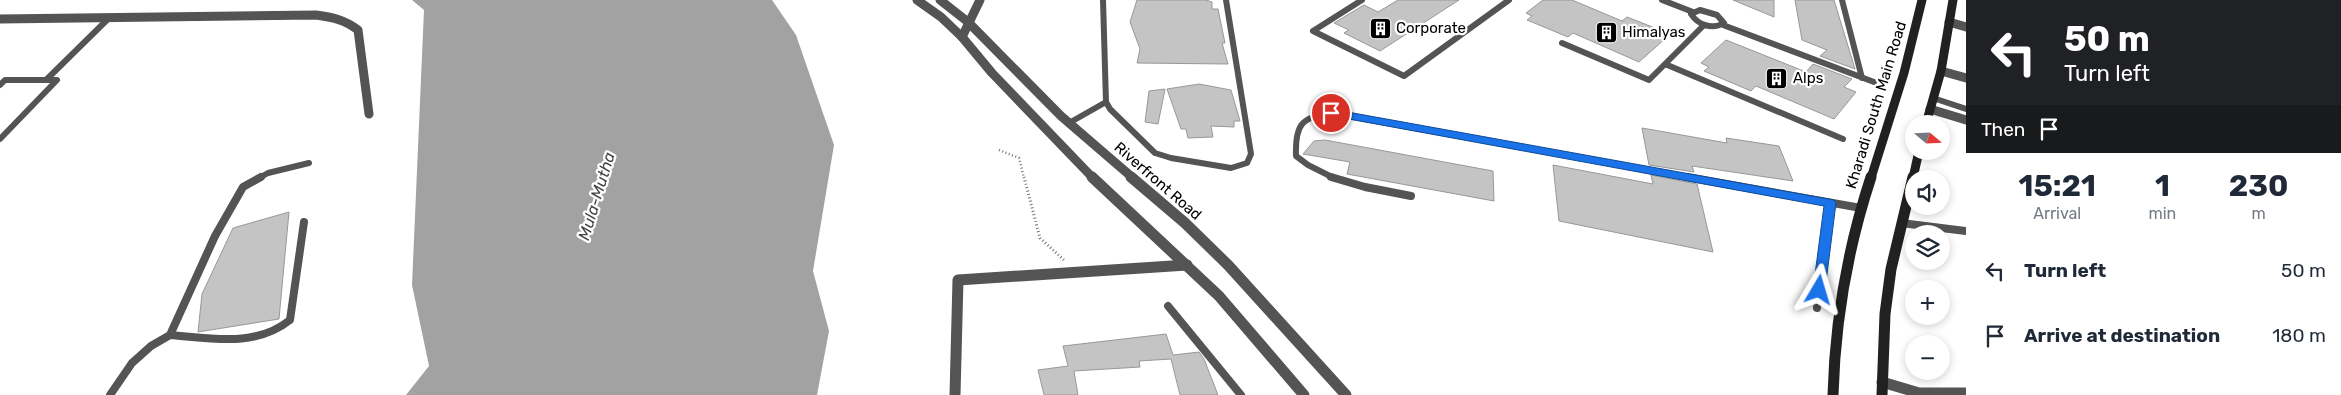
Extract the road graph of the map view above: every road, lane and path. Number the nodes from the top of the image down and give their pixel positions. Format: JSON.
{"nodes":[{"id":1,"x":917,"y":0,"type":"edge"},
{"id":2,"x":940,"y":0,"type":"edge"},
{"id":3,"x":980,"y":0,"type":"edge"},
{"id":4,"x":1103,"y":0,"type":"edge"},
{"id":5,"x":1226,"y":0,"type":"edge"},
{"id":6,"x":1362,"y":0,"type":"edge"},
{"id":7,"x":1494,"y":0,"type":"edge"},
{"id":8,"x":1662,"y":0,"type":"edge"},
{"id":9,"x":1842,"y":0,"type":"edge"},
{"id":10,"x":1922,"y":0,"type":"edge"},
{"id":11,"x":1953,"y":0,"type":"edge"},
{"id":12,"x":1507,"y":2,"type":"edge"},
{"id":13,"x":1693,"y":12,"type":"junction"},
{"id":14,"x":110,"y":17,"type":"junction"},
{"id":15,"x":0,"y":19,"type":"edge"},
{"id":16,"x":968,"y":22,"type":"junction"},
{"id":17,"x":1949,"y":22,"type":"junction"},
{"id":18,"x":1704,"y":25,"type":"junction"},
{"id":19,"x":1723,"y":25,"type":"junction"},
{"id":20,"x":1966,"y":27,"type":"edge"},
{"id":21,"x":962,"y":37,"type":"junction"},
{"id":22,"x":1562,"y":43,"type":"dead end"},
{"id":23,"x":1665,"y":64,"type":"junction"},
{"id":24,"x":1941,"y":71,"type":"junction"},
{"id":25,"x":1862,"y":78,"type":"junction"},
{"id":26,"x":1966,"y":78,"type":"edge"},
{"id":27,"x":46,"y":80,"type":"junction"},
{"id":28,"x":1874,"y":82,"type":"dead end"},
{"id":29,"x":0,"y":85,"type":"edge"},
{"id":30,"x":1933,"y":98,"type":"junction"},
{"id":31,"x":1106,"y":102,"type":"junction"},
{"id":32,"x":1930,"y":109,"type":"junction"},
{"id":33,"x":1966,"y":109,"type":"edge"},
{"id":34,"x":369,"y":114,"type":"dead end"},
{"id":35,"x":1928,"y":115,"type":"edge"},
{"id":36,"x":1966,"y":120,"type":"edge"},
{"id":37,"x":1069,"y":123,"type":"junction"},
{"id":38,"x":0,"y":139,"type":"edge"},
{"id":39,"x":1843,"y":139,"type":"dead end"},
{"id":40,"x":999,"y":150,"type":"dead end"},
{"id":41,"x":1917,"y":160,"type":"edge"},
{"id":42,"x":309,"y":163,"type":"dead end"},
{"id":43,"x":1411,"y":196,"type":"dead end"},
{"id":44,"x":1830,"y":203,"type":"junction"},
{"id":45,"x":1861,"y":208,"type":"junction"},
{"id":46,"x":304,"y":222,"type":"dead end"},
{"id":47,"x":1901,"y":222,"type":"junction"},
{"id":48,"x":1966,"y":231,"type":"edge"},
{"id":49,"x":1187,"y":265,"type":"junction"},
{"id":50,"x":1070,"y":273,"type":"junction"},
{"id":51,"x":1168,"y":306,"type":"dead end"},
{"id":52,"x":1816,"y":308,"type":"dead end"},
{"id":53,"x":170,"y":335,"type":"junction"},
{"id":54,"x":1882,"y":382,"type":"junction"},
{"id":55,"x":1966,"y":393,"type":"edge"},
{"id":56,"x":1930,"y":394,"type":"edge"},
{"id":57,"x":110,"y":395,"type":"edge"},
{"id":58,"x":955,"y":395,"type":"edge"},
{"id":59,"x":1242,"y":395,"type":"edge"},
{"id":60,"x":1304,"y":395,"type":"edge"},
{"id":61,"x":1346,"y":395,"type":"edge"},
{"id":62,"x":1833,"y":395,"type":"edge"},
{"id":63,"x":1882,"y":395,"type":"edge"}],
"edges":[{"from":1,"to":21,"type":"street"},
{"from":2,"to":16,"type":"street","name":"Riverfront Road"},
{"from":3,"to":16,"type":"street"},
{"from":4,"to":31,"type":"lane"},
{"from":5,"to":31,"type":"lane"},
{"from":6,"to":12,"type":"lane"},
{"from":7,"to":12,"type":"lane"},
{"from":8,"to":13,"type":"lane"},
{"from":9,"to":25,"type":"lane"},
{"from":10,"to":45,"type":"main road","name":"Kharadi South Main Road"},
{"from":11,"to":17,"type":"main road"},
{"from":13,"to":18,"type":"lane"},
{"from":13,"to":19,"type":"lane"},
{"from":14,"to":15,"type":"street"},
{"from":14,"to":27,"type":"lane"},
{"from":14,"to":34,"type":"street"},
{"from":16,"to":21,"type":"street"},
{"from":16,"to":37,"type":"street","name":"Riverfront Road"},
{"from":17,"to":20,"type":"street"},
{"from":17,"to":24,"type":"main road"},
{"from":18,"to":19,"type":"lane"},
{"from":18,"to":23,"type":"lane"},
{"from":19,"to":25,"type":"lane"},
{"from":21,"to":49,"type":"street"},
{"from":22,"to":23,"type":"lane"},
{"from":23,"to":39,"type":"lane"},
{"from":24,"to":26,"type":"street"},
{"from":24,"to":30,"type":"main road"},
{"from":25,"to":28,"type":"lane"},
{"from":27,"to":29,"type":"lane"},
{"from":27,"to":38,"type":"lane"},
{"from":30,"to":32,"type":"main road"},
{"from":30,"to":33,"type":"lane"},
{"from":31,"to":37,"type":"lane"},
{"from":32,"to":35,"type":"main road"},
{"from":32,"to":36,"type":"street"},
{"from":37,"to":61,"type":"street","name":"Riverfront Road"},
{"from":40,"to":50,"type":"path"},
{"from":41,"to":47,"type":"main road"},
{"from":42,"to":53,"type":"lane"},
{"from":43,"to":44,"type":"lane"},
{"from":44,"to":45,"type":"lane"},
{"from":44,"to":52,"type":"lane"},
{"from":45,"to":62,"type":"main road","name":"Kharadi South Main Road"},
{"from":46,"to":53,"type":"lane"},
{"from":47,"to":48,"type":"lane"},
{"from":47,"to":54,"type":"main road"},
{"from":49,"to":50,"type":"street"},
{"from":49,"to":60,"type":"street"},
{"from":50,"to":58,"type":"street"},
{"from":51,"to":59,"type":"lane"},
{"from":53,"to":57,"type":"lane"},
{"from":54,"to":56,"type":"street"},
{"from":54,"to":63,"type":"main road"},
{"from":55,"to":56,"type":"street"}]}
